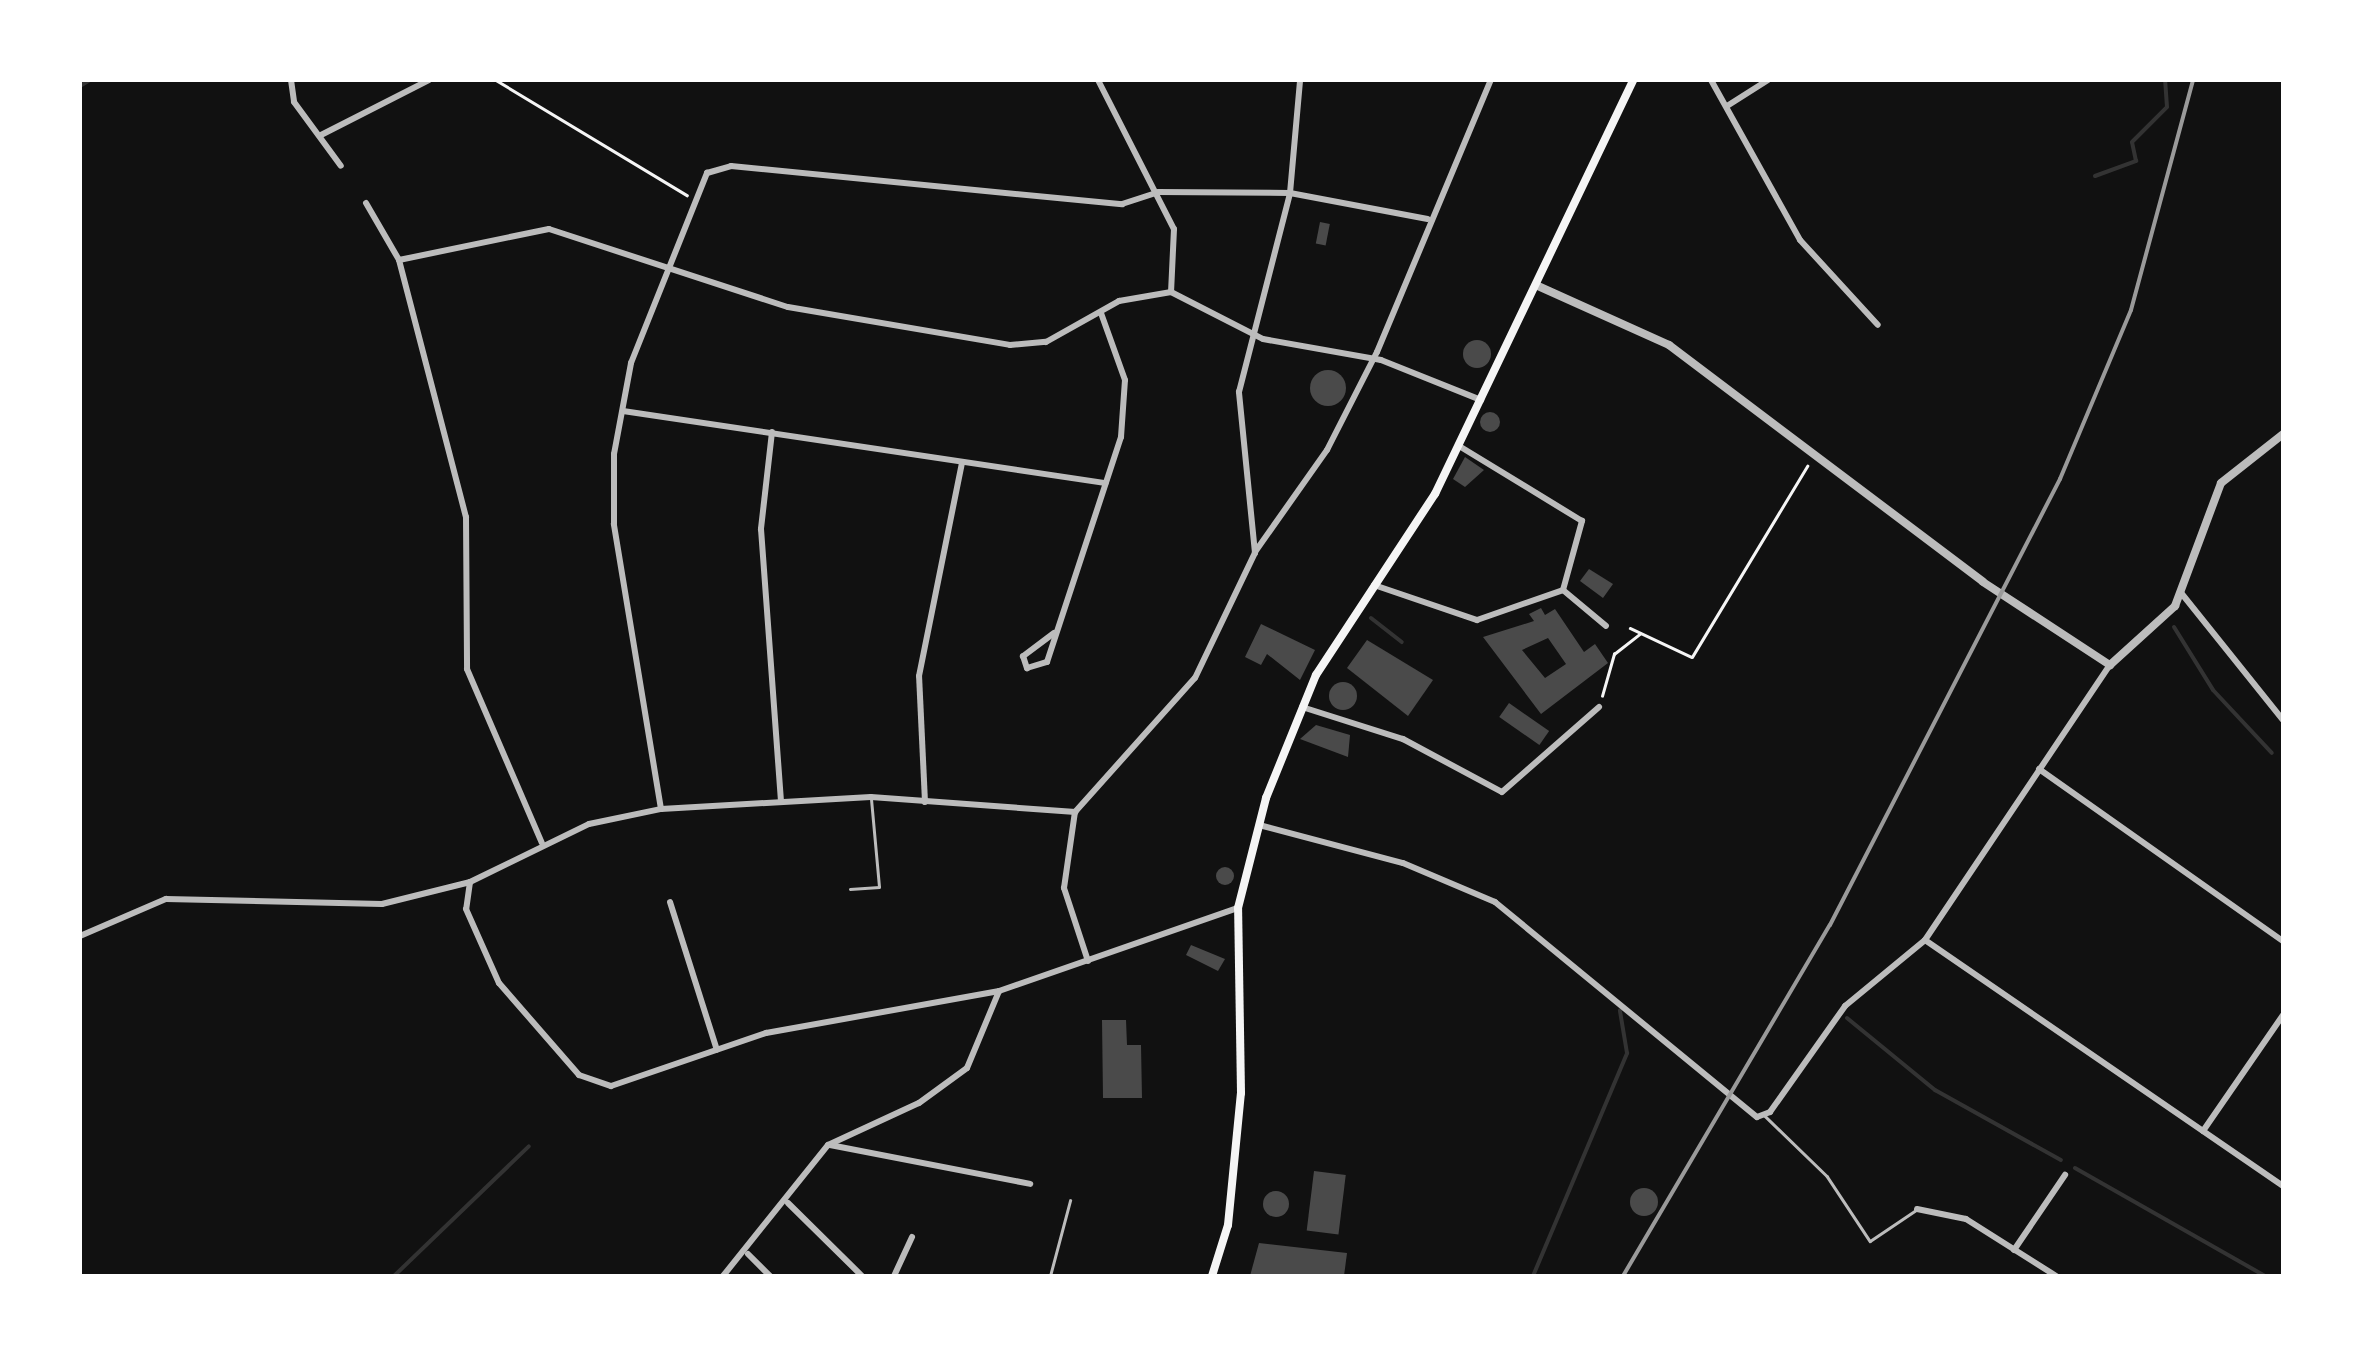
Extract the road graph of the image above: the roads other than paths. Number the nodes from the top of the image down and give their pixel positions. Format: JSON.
{"nodes":[{"id":1,"x":291,"y":80,"type":"edge"},
{"id":2,"x":429,"y":80,"type":"edge"},
{"id":3,"x":1098,"y":80,"type":"edge"},
{"id":4,"x":1300,"y":80,"type":"edge"},
{"id":5,"x":1490,"y":80,"type":"edge"},
{"id":6,"x":1634,"y":80,"type":"edge"},
{"id":7,"x":1711,"y":80,"type":"edge"},
{"id":8,"x":1768,"y":80,"type":"edge"},
{"id":9,"x":1727,"y":106,"type":"junction"},
{"id":10,"x":321,"y":135,"type":"junction"},
{"id":11,"x":341,"y":166,"type":"dead end"},
{"id":12,"x":1158,"y":192,"type":"junction"},
{"id":13,"x":1290,"y":193,"type":"junction"},
{"id":14,"x":366,"y":202,"type":"dead end"},
{"id":15,"x":1428,"y":219,"type":"junction"},
{"id":16,"x":399,"y":260,"type":"junction"},
{"id":17,"x":672,"y":266,"type":"junction"},
{"id":18,"x":1538,"y":286,"type":"junction"},
{"id":19,"x":1171,"y":292,"type":"junction"},
{"id":20,"x":1100,"y":313,"type":"junction"},
{"id":21,"x":1878,"y":325,"type":"dead end"},
{"id":22,"x":1251,"y":332,"type":"junction"},
{"id":23,"x":1372,"y":360,"type":"junction"},
{"id":24,"x":1482,"y":400,"type":"junction"},
{"id":25,"x":623,"y":411,"type":"junction"},
{"id":26,"x":772,"y":432,"type":"junction"},
{"id":27,"x":2283,"y":434,"type":"edge"},
{"id":28,"x":1459,"y":446,"type":"junction"},
{"id":29,"x":962,"y":462,"type":"junction"},
{"id":30,"x":1106,"y":483,"type":"junction"},
{"id":31,"x":1255,"y":554,"type":"junction"},
{"id":32,"x":1374,"y":584,"type":"junction"},
{"id":33,"x":1563,"y":590,"type":"junction"},
{"id":34,"x":2182,"y":594,"type":"junction"},
{"id":35,"x":1606,"y":626,"type":"dead end"},
{"id":36,"x":1054,"y":633,"type":"junction"},
{"id":37,"x":2110,"y":666,"type":"junction"},
{"id":38,"x":1302,"y":707,"type":"junction"},
{"id":39,"x":1599,"y":707,"type":"road end"},
{"id":40,"x":2283,"y":720,"type":"edge"},
{"id":41,"x":2038,"y":769,"type":"junction"},
{"id":42,"x":871,"y":798,"type":"junction"},
{"id":43,"x":781,"y":802,"type":"junction"},
{"id":44,"x":926,"y":802,"type":"junction"},
{"id":45,"x":660,"y":809,"type":"junction"},
{"id":46,"x":1075,"y":812,"type":"junction"},
{"id":47,"x":1259,"y":825,"type":"junction"},
{"id":48,"x":542,"y":843,"type":"junction"},
{"id":49,"x":470,"y":882,"type":"junction"},
{"id":50,"x":850,"y":888,"type":"dead end"},
{"id":51,"x":670,"y":902,"type":"dead end"},
{"id":52,"x":1238,"y":908,"type":"junction"},
{"id":53,"x":80,"y":936,"type":"edge"},
{"id":54,"x":1925,"y":940,"type":"junction"},
{"id":55,"x":2283,"y":941,"type":"edge"},
{"id":56,"x":1088,"y":962,"type":"junction"},
{"id":57,"x":1000,"y":991,"type":"junction"},
{"id":58,"x":2283,"y":1015,"type":"edge"},
{"id":59,"x":717,"y":1050,"type":"junction"},
{"id":60,"x":1764,"y":1115,"type":"junction"},
{"id":61,"x":2203,"y":1131,"type":"junction"},
{"id":62,"x":828,"y":1145,"type":"junction"},
{"id":63,"x":2065,"y":1175,"type":"dead end"},
{"id":64,"x":1030,"y":1184,"type":"dead end"},
{"id":65,"x":2283,"y":1186,"type":"edge"},
{"id":66,"x":1070,"y":1201,"type":"dead end"},
{"id":67,"x":788,"y":1203,"type":"junction"},
{"id":68,"x":1917,"y":1209,"type":"joint"},
{"id":69,"x":912,"y":1237,"type":"dead end"},
{"id":70,"x":2014,"y":1250,"type":"junction"},
{"id":71,"x":748,"y":1254,"type":"junction"},
{"id":72,"x":723,"y":1276,"type":"edge"},
{"id":73,"x":770,"y":1276,"type":"edge"},
{"id":74,"x":862,"y":1276,"type":"edge"},
{"id":75,"x":894,"y":1276,"type":"edge"},
{"id":76,"x":1050,"y":1276,"type":"edge"},
{"id":77,"x":1212,"y":1276,"type":"edge"},
{"id":78,"x":2056,"y":1276,"type":"edge"}],
"edges":[{"from":1,"to":10,"type":"street"},
{"from":2,"to":10,"type":"street"},
{"from":3,"to":12,"type":"street"},
{"from":4,"to":13,"type":"street"},
{"from":5,"to":15,"type":"street"},
{"from":6,"to":18,"type":"main road"},
{"from":7,"to":9,"type":"street"},
{"from":8,"to":9,"type":"street"},
{"from":9,"to":21,"type":"street"},
{"from":10,"to":11,"type":"street"},
{"from":12,"to":13,"type":"street"},
{"from":12,"to":17,"type":"street"},
{"from":12,"to":19,"type":"street"},
{"from":13,"to":15,"type":"street"},
{"from":13,"to":22,"type":"street"},
{"from":14,"to":16,"type":"street"},
{"from":15,"to":23,"type":"street"},
{"from":16,"to":17,"type":"street"},
{"from":16,"to":48,"type":"street"},
{"from":17,"to":20,"type":"street"},
{"from":17,"to":25,"type":"street"},
{"from":18,"to":24,"type":"main road"},
{"from":18,"to":37,"type":"street"},
{"from":19,"to":20,"type":"street"},
{"from":19,"to":22,"type":"street"},
{"from":20,"to":30,"type":"street"},
{"from":22,"to":23,"type":"street"},
{"from":22,"to":31,"type":"street"},
{"from":23,"to":24,"type":"street"},
{"from":23,"to":31,"type":"street"},
{"from":24,"to":28,"type":"main road"},
{"from":25,"to":26,"type":"street"},
{"from":25,"to":45,"type":"street"},
{"from":26,"to":29,"type":"street"},
{"from":26,"to":43,"type":"street"},
{"from":27,"to":34,"type":"street"},
{"from":28,"to":32,"type":"main road"},
{"from":28,"to":33,"type":"street"},
{"from":29,"to":30,"type":"street"},
{"from":29,"to":44,"type":"street"},
{"from":30,"to":36,"type":"street"},
{"from":31,"to":46,"type":"street"},
{"from":32,"to":33,"type":"street"},
{"from":32,"to":38,"type":"main road"},
{"from":33,"to":35,"type":"street"},
{"from":34,"to":37,"type":"street"},
{"from":34,"to":40,"type":"street"},
{"from":36,"to":36,"type":"street"},
{"from":37,"to":41,"type":"street"},
{"from":38,"to":39,"type":"street"},
{"from":38,"to":47,"type":"main road"},
{"from":41,"to":54,"type":"street"},
{"from":41,"to":55,"type":"street"},
{"from":42,"to":43,"type":"street"},
{"from":42,"to":44,"type":"street"},
{"from":42,"to":50,"type":"lane"},
{"from":43,"to":45,"type":"street"},
{"from":44,"to":46,"type":"street"},
{"from":45,"to":48,"type":"street"},
{"from":46,"to":56,"type":"street"},
{"from":47,"to":52,"type":"main road"},
{"from":47,"to":60,"type":"street"},
{"from":48,"to":49,"type":"street"},
{"from":49,"to":53,"type":"street"},
{"from":49,"to":59,"type":"street"},
{"from":51,"to":59,"type":"street"},
{"from":52,"to":56,"type":"street"},
{"from":52,"to":77,"type":"main road"},
{"from":54,"to":60,"type":"street"},
{"from":54,"to":61,"type":"street"},
{"from":56,"to":57,"type":"street"},
{"from":57,"to":59,"type":"street"},
{"from":57,"to":62,"type":"street"},
{"from":58,"to":61,"type":"street"},
{"from":60,"to":68,"type":"lane"},
{"from":61,"to":65,"type":"street"},
{"from":62,"to":64,"type":"street"},
{"from":62,"to":67,"type":"street"},
{"from":63,"to":70,"type":"street"},
{"from":66,"to":76,"type":"lane"},
{"from":67,"to":71,"type":"street"},
{"from":67,"to":74,"type":"street"},
{"from":68,"to":70,"type":"street"},
{"from":69,"to":75,"type":"street"},
{"from":70,"to":78,"type":"street"},
{"from":71,"to":72,"type":"street"},
{"from":71,"to":73,"type":"street"}]}
